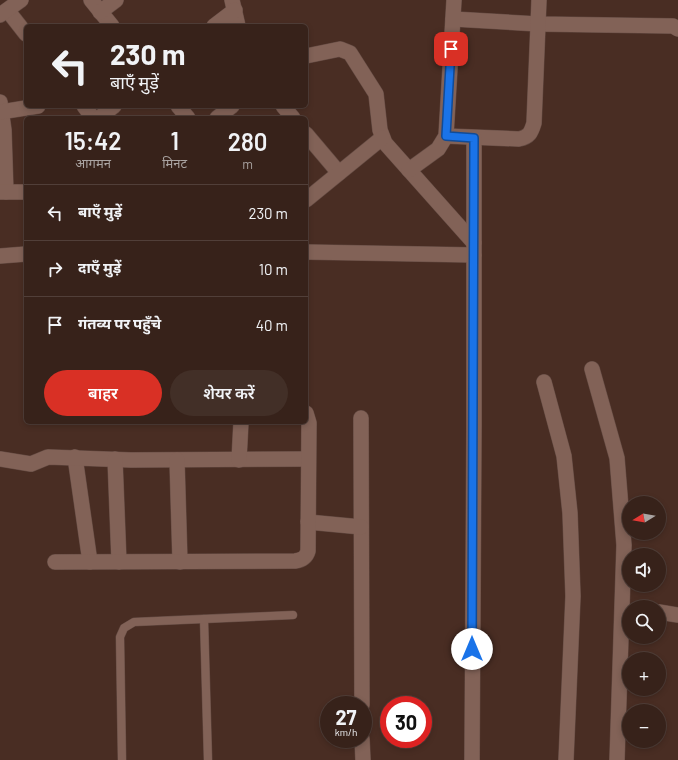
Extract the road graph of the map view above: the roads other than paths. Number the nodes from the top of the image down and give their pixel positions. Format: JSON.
{"nodes":[{"id":1,"x":21,"y":0,"type":"edge"},
{"id":2,"x":91,"y":0,"type":"edge"},
{"id":3,"x":116,"y":0,"type":"edge"},
{"id":4,"x":454,"y":0,"type":"edge"},
{"id":5,"x":539,"y":0,"type":"edge"},
{"id":6,"x":233,"y":5,"type":"edge"},
{"id":7,"x":100,"y":12,"type":"junction"},
{"id":8,"x":4,"y":13,"type":"edge"},
{"id":9,"x":453,"y":19,"type":"junction"},
{"id":10,"x":110,"y":24,"type":"edge"},
{"id":11,"x":216,"y":24,"type":"edge"},
{"id":12,"x":238,"y":24,"type":"edge"},
{"id":13,"x":538,"y":24,"type":"junction"},
{"id":14,"x":678,"y":29,"type":"edge"},
{"id":15,"x":24,"y":32,"type":"edge"},
{"id":16,"x":308,"y":56,"type":"edge"},
{"id":17,"x":24,"y":107,"type":"edge"},
{"id":18,"x":112,"y":108,"type":"edge"},
{"id":19,"x":180,"y":108,"type":"edge"},
{"id":20,"x":230,"y":108,"type":"edge"},
{"id":21,"x":285,"y":108,"type":"edge"},
{"id":22,"x":0,"y":109,"type":"edge"},
{"id":23,"x":102,"y":116,"type":"edge"},
{"id":24,"x":186,"y":116,"type":"edge"},
{"id":25,"x":220,"y":116,"type":"edge"},
{"id":26,"x":291,"y":116,"type":"edge"},
{"id":27,"x":308,"y":136,"type":"edge"},
{"id":28,"x":446,"y":136,"type":"junction"},
{"id":29,"x":382,"y":138,"type":"junction"},
{"id":30,"x":474,"y":138,"type":"junction"},
{"id":31,"x":409,"y":170,"type":"junction"},
{"id":32,"x":339,"y":173,"type":"junction"},
{"id":33,"x":3,"y":192,"type":"edge"},
{"id":34,"x":24,"y":192,"type":"edge"},
{"id":35,"x":308,"y":198,"type":"edge"},
{"id":36,"x":474,"y":249,"type":"junction"},
{"id":37,"x":308,"y":252,"type":"edge"},
{"id":38,"x":24,"y":254,"type":"edge"},
{"id":39,"x":0,"y":256,"type":"edge"},
{"id":40,"x":592,"y":369,"type":"dead end"},
{"id":41,"x":544,"y":382,"type":"dead end"},
{"id":42,"x":361,"y":418,"type":"dead end"},
{"id":43,"x":308,"y":420,"type":"edge"},
{"id":44,"x":241,"y":424,"type":"edge"},
{"id":45,"x":75,"y":457,"type":"junction"},
{"id":46,"x":0,"y":459,"type":"edge"},
{"id":47,"x":115,"y":459,"type":"junction"},
{"id":48,"x":308,"y":459,"type":"junction"},
{"id":49,"x":177,"y":460,"type":"junction"},
{"id":50,"x":239,"y":460,"type":"junction"},
{"id":51,"x":308,"y":522,"type":"junction"},
{"id":52,"x":361,"y":527,"type":"junction"},
{"id":53,"x":55,"y":562,"type":"dead end"},
{"id":54,"x":90,"y":562,"type":"junction"},
{"id":55,"x":119,"y":562,"type":"junction"},
{"id":56,"x":180,"y":562,"type":"junction"},
{"id":57,"x":626,"y":600,"type":"edge"},
{"id":58,"x":666,"y":613,"type":"edge"},
{"id":59,"x":293,"y":615,"type":"dead end"},
{"id":60,"x":678,"y":615,"type":"edge"},
{"id":61,"x":204,"y":619,"type":"junction"},
{"id":62,"x":624,"y":644,"type":"edge"},
{"id":63,"x":362,"y":696,"type":"edge"},
{"id":64,"x":362,"y":748,"type":"edge"},
{"id":65,"x":122,"y":760,"type":"edge"},
{"id":66,"x":208,"y":760,"type":"edge"},
{"id":67,"x":363,"y":760,"type":"edge"},
{"id":68,"x":472,"y":760,"type":"edge"},
{"id":69,"x":566,"y":760,"type":"edge"},
{"id":70,"x":617,"y":760,"type":"edge"}],
"edges":[{"from":1,"to":8,"type":"street"},
{"from":2,"to":7,"type":"street"},
{"from":3,"to":7,"type":"street"},
{"from":4,"to":9,"type":"street"},
{"from":5,"to":13,"type":"street"},
{"from":6,"to":11,"type":"street"},
{"from":6,"to":12,"type":"street"},
{"from":7,"to":10,"type":"street"},
{"from":8,"to":15,"type":"street"},
{"from":9,"to":13,"type":"street"},
{"from":9,"to":28,"type":"street"},
{"from":13,"to":14,"type":"street"},
{"from":13,"to":30,"type":"street"},
{"from":16,"to":29,"type":"street"},
{"from":17,"to":22,"type":"street"},
{"from":18,"to":23,"type":"street"},
{"from":19,"to":24,"type":"street"},
{"from":20,"to":25,"type":"street"},
{"from":21,"to":26,"type":"street"},
{"from":22,"to":33,"type":"street"},
{"from":27,"to":32,"type":"street"},
{"from":28,"to":30,"type":"street"},
{"from":28,"to":31,"type":"street"},
{"from":29,"to":31,"type":"street"},
{"from":29,"to":32,"type":"street"},
{"from":30,"to":36,"type":"street"},
{"from":31,"to":36,"type":"street"},
{"from":32,"to":35,"type":"street"},
{"from":33,"to":34,"type":"street"},
{"from":36,"to":37,"type":"street"},
{"from":36,"to":68,"type":"street"},
{"from":38,"to":39,"type":"street"},
{"from":40,"to":57,"type":"street"},
{"from":41,"to":69,"type":"street"},
{"from":42,"to":52,"type":"street"},
{"from":43,"to":48,"type":"street"},
{"from":44,"to":50,"type":"street"},
{"from":45,"to":46,"type":"street"},
{"from":45,"to":47,"type":"street"},
{"from":45,"to":54,"type":"street"},
{"from":47,"to":49,"type":"street"},
{"from":47,"to":55,"type":"street"},
{"from":48,"to":50,"type":"street"},
{"from":48,"to":51,"type":"street"},
{"from":49,"to":50,"type":"street"},
{"from":49,"to":56,"type":"street"},
{"from":51,"to":52,"type":"street"},
{"from":51,"to":56,"type":"street"},
{"from":52,"to":63,"type":"street"},
{"from":53,"to":54,"type":"street"},
{"from":54,"to":55,"type":"street"},
{"from":55,"to":56,"type":"street"},
{"from":58,"to":60,"type":"street"},
{"from":59,"to":61,"type":"lane"},
{"from":61,"to":65,"type":"lane"},
{"from":61,"to":66,"type":"lane"},
{"from":62,"to":70,"type":"street"},
{"from":64,"to":67,"type":"street"}]}
